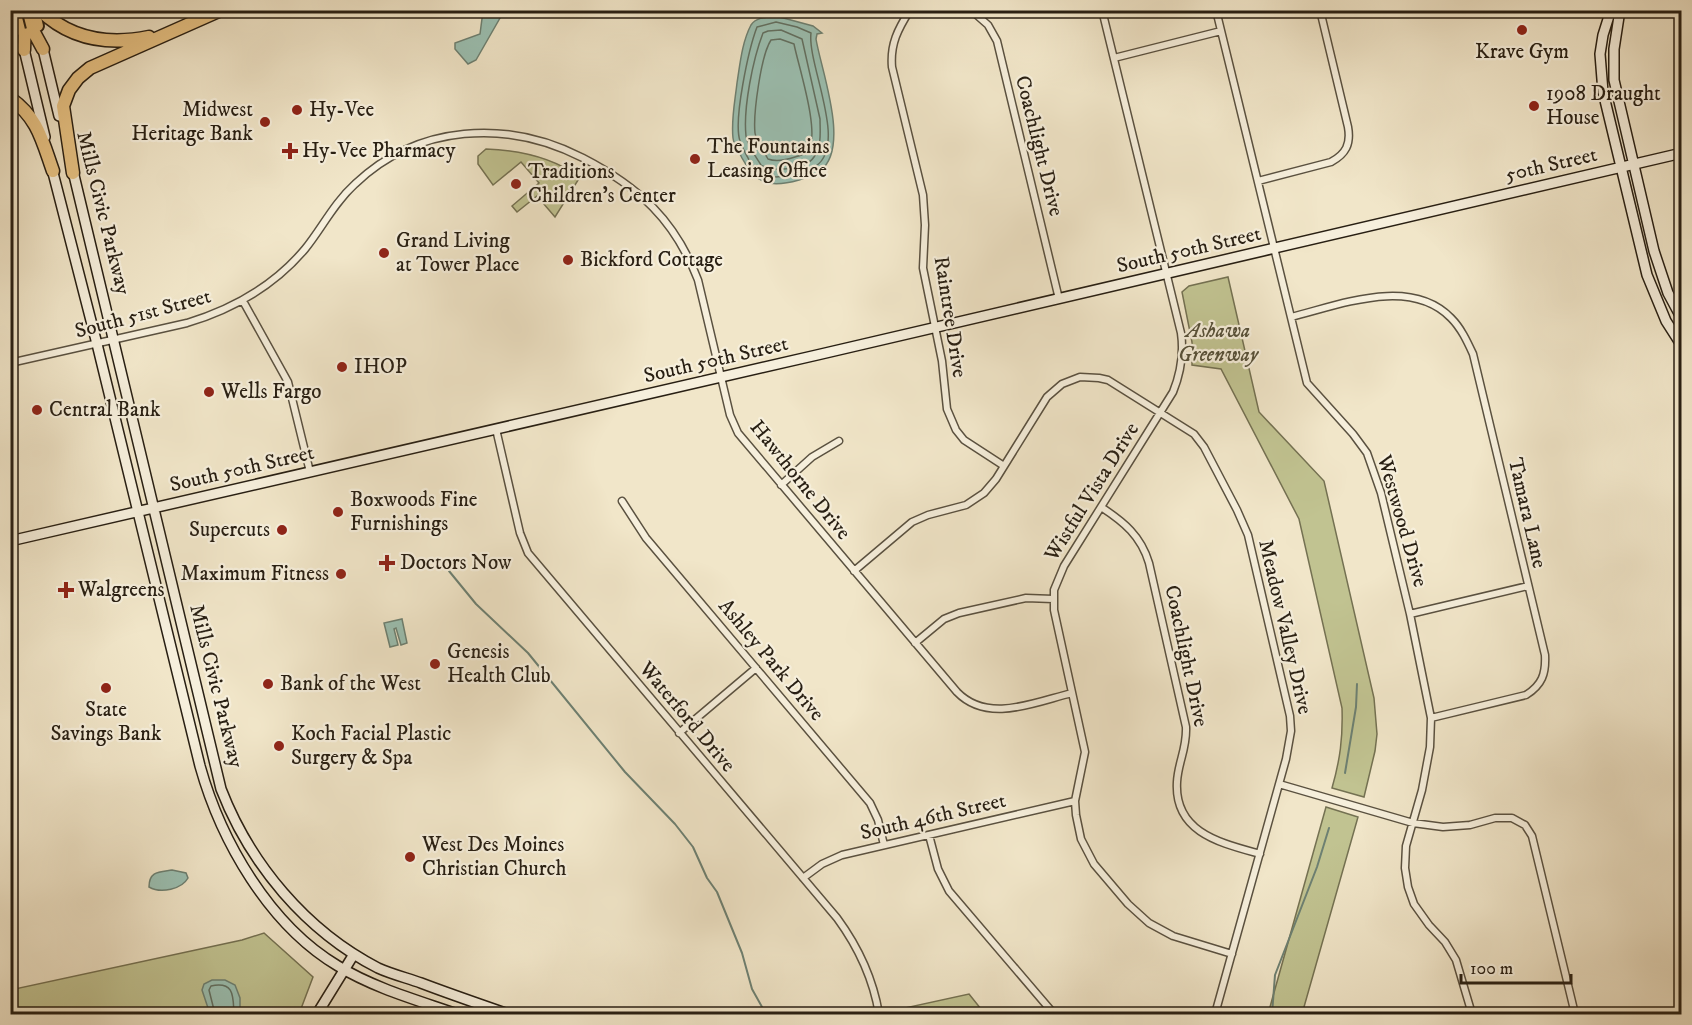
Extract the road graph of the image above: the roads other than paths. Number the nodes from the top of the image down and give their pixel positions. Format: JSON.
{"nodes":[{"id":1,"x":40,"y":10,"type":"edge"},
{"id":2,"x":221,"y":10,"type":"edge"},
{"id":3,"x":910,"y":10,"type":"edge"},
{"id":4,"x":971,"y":10,"type":"edge"},
{"id":5,"x":1102,"y":10,"type":"edge"},
{"id":6,"x":1216,"y":10,"type":"edge"},
{"id":7,"x":1320,"y":10,"type":"edge"},
{"id":8,"x":1616,"y":10,"type":"edge"},
{"id":9,"x":1620,"y":10,"type":"edge"},
{"id":10,"x":20,"y":12,"type":"edge"},
{"id":11,"x":28,"y":28,"type":"junction"},
{"id":12,"x":176,"y":29,"type":"junction"},
{"id":13,"x":1221,"y":32,"type":"junction"},
{"id":14,"x":43,"y":49,"type":"joint"},
{"id":15,"x":24,"y":50,"type":"joint"},
{"id":16,"x":1114,"y":58,"type":"junction"},
{"id":17,"x":10,"y":98,"type":"edge"},
{"id":18,"x":1682,"y":153,"type":"edge"},
{"id":19,"x":1633,"y":164,"type":"junction"},
{"id":20,"x":1620,"y":168,"type":"junction"},
{"id":21,"x":53,"y":171,"type":"junction"},
{"id":22,"x":607,"y":171,"type":"joint"},
{"id":23,"x":73,"y":172,"type":"junction"},
{"id":24,"x":1258,"y":181,"type":"junction"},
{"id":25,"x":1429,"y":212,"type":"joint"},
{"id":26,"x":1275,"y":248,"type":"junction"},
{"id":27,"x":1166,"y":274,"type":"junction"},
{"id":28,"x":1059,"y":299,"type":"junction"},
{"id":29,"x":243,"y":301,"type":"junction"},
{"id":30,"x":1291,"y":317,"type":"junction"},
{"id":31,"x":1682,"y":319,"type":"edge"},
{"id":32,"x":935,"y":327,"type":"junction"},
{"id":33,"x":114,"y":340,"type":"junction"},
{"id":34,"x":97,"y":344,"type":"junction"},
{"id":35,"x":1682,"y":346,"type":"edge"},
{"id":36,"x":10,"y":363,"type":"edge"},
{"id":37,"x":722,"y":377,"type":"junction"},
{"id":38,"x":1160,"y":412,"type":"junction"},
{"id":39,"x":496,"y":429,"type":"junction"},
{"id":40,"x":839,"y":441,"type":"dead end"},
{"id":41,"x":1004,"y":466,"type":"junction"},
{"id":42,"x":310,"y":472,"type":"junction"},
{"id":43,"x":781,"y":484,"type":"junction"},
{"id":44,"x":622,"y":501,"type":"dead end"},
{"id":45,"x":1101,"y":507,"type":"junction"},
{"id":46,"x":154,"y":508,"type":"junction"},
{"id":47,"x":137,"y":512,"type":"junction"},
{"id":48,"x":10,"y":542,"type":"edge"},
{"id":49,"x":854,"y":571,"type":"junction"},
{"id":50,"x":1528,"y":586,"type":"junction"},
{"id":51,"x":1053,"y":599,"type":"junction"},
{"id":52,"x":1410,"y":614,"type":"junction"},
{"id":53,"x":915,"y":643,"type":"junction"},
{"id":54,"x":756,"y":668,"type":"junction"},
{"id":55,"x":1072,"y":693,"type":"junction"},
{"id":56,"x":1431,"y":718,"type":"junction"},
{"id":57,"x":679,"y":733,"type":"junction"},
{"id":58,"x":1279,"y":784,"type":"junction"},
{"id":59,"x":1075,"y":801,"type":"junction"},
{"id":60,"x":1413,"y":823,"type":"junction"},
{"id":61,"x":929,"y":835,"type":"junction"},
{"id":62,"x":884,"y":845,"type":"junction"},
{"id":63,"x":1260,"y":854,"type":"junction"},
{"id":64,"x":803,"y":879,"type":"junction"},
{"id":65,"x":354,"y":954,"type":"junction"},
{"id":66,"x":1232,"y":954,"type":"junction"},
{"id":67,"x":345,"y":970,"type":"junction"},
{"id":68,"x":317,"y":1014,"type":"edge"},
{"id":69,"x":457,"y":1014,"type":"edge"},
{"id":70,"x":508,"y":1014,"type":"edge"},
{"id":71,"x":879,"y":1014,"type":"edge"},
{"id":72,"x":1054,"y":1014,"type":"edge"},
{"id":73,"x":1215,"y":1014,"type":"edge"},
{"id":74,"x":1472,"y":1014,"type":"edge"},
{"id":75,"x":1575,"y":1014,"type":"edge"}],
"edges":[{"from":1,"to":12,"type":"highway"},
{"from":2,"to":12,"type":"highway"},
{"from":3,"to":32,"type":"street","name":"Raintree Drive"},
{"from":4,"to":28,"type":"street","name":"Coachlight Drive"},
{"from":5,"to":16,"type":"street","name":"Wistful Vista Drive"},
{"from":6,"to":13,"type":"street","name":"Westwood Drive"},
{"from":7,"to":24,"type":"street"},
{"from":8,"to":20,"type":"main road"},
{"from":9,"to":19,"type":"main road"},
{"from":10,"to":11,"type":"highway"},
{"from":11,"to":14,"type":"highway"},
{"from":11,"to":15,"type":"highway"},
{"from":12,"to":23,"type":"highway"},
{"from":13,"to":16,"type":"street"},
{"from":13,"to":24,"type":"street","name":"Westwood Drive"},
{"from":14,"to":23,"type":"main road","name":"Mills Civic Parkway"},
{"from":15,"to":21,"type":"main road","name":"Mills Civic Parkway"},
{"from":16,"to":27,"type":"street","name":"Wistful Vista Drive"},
{"from":17,"to":21,"type":"highway"},
{"from":18,"to":19,"type":"main road","name":"50th Street"},
{"from":19,"to":20,"type":"main road","name":"50th Street"},
{"from":19,"to":31,"type":"main road"},
{"from":20,"to":25,"type":"main road","name":"50th Street"},
{"from":20,"to":35,"type":"main road"},
{"from":21,"to":34,"type":"main road","name":"Mills Civic Parkway"},
{"from":22,"to":29,"type":"street","name":"South 51st Street"},
{"from":22,"to":37,"type":"street","name":"Hawthorne Drive"},
{"from":23,"to":33,"type":"main road","name":"Mills Civic Parkway"},
{"from":24,"to":26,"type":"street","name":"Westwood Drive"},
{"from":25,"to":26,"type":"main road","name":"South 50th Street"},
{"from":26,"to":27,"type":"main road","name":"South 50th Street"},
{"from":26,"to":30,"type":"street","name":"Westwood Drive"},
{"from":27,"to":28,"type":"main road","name":"South 50th Street"},
{"from":27,"to":38,"type":"street","name":"Wistful Vista Drive"},
{"from":28,"to":32,"type":"main road","name":"South 50th Street"},
{"from":29,"to":33,"type":"street","name":"South 51st Street"},
{"from":29,"to":42,"type":"street"},
{"from":30,"to":50,"type":"street","name":"Tamara Lane"},
{"from":30,"to":52,"type":"street","name":"Westwood Drive"},
{"from":32,"to":37,"type":"main road","name":"South 50th Street"},
{"from":32,"to":41,"type":"street","name":"Raintree Drive"},
{"from":33,"to":34,"type":"street","name":"South 51st Street"},
{"from":33,"to":46,"type":"main road","name":"Mills Civic Parkway"},
{"from":34,"to":36,"type":"street","name":"South 51st Street"},
{"from":34,"to":47,"type":"main road","name":"Mills Civic Parkway"},
{"from":37,"to":39,"type":"main road","name":"South 50th Street"},
{"from":37,"to":43,"type":"street","name":"Hawthorne Drive"},
{"from":38,"to":41,"type":"street","name":"Meadow Valley Drive"},
{"from":38,"to":45,"type":"street","name":"Wistful Vista Drive"},
{"from":38,"to":58,"type":"street","name":"Meadow Valley Drive"},
{"from":39,"to":42,"type":"main road","name":"South 50th Street"},
{"from":39,"to":57,"type":"street","name":"Waterford Drive"},
{"from":40,"to":43,"type":"street"},
{"from":41,"to":49,"type":"street","name":"Meadow Valley Drive"},
{"from":42,"to":46,"type":"main road","name":"South 50th Street"},
{"from":43,"to":49,"type":"street","name":"Hawthorne Drive"},
{"from":44,"to":54,"type":"street","name":"Ashley Park Drive"},
{"from":45,"to":51,"type":"street","name":"Wistful Vista Drive"},
{"from":45,"to":63,"type":"street","name":"Coachlight Drive"},
{"from":46,"to":47,"type":"main road","name":"South 50th Street"},
{"from":46,"to":65,"type":"main road","name":"Mills Civic Parkway"},
{"from":47,"to":48,"type":"main road","name":"South 50th Street"},
{"from":47,"to":67,"type":"main road","name":"Mills Civic Parkway"},
{"from":49,"to":53,"type":"street","name":"Hawthorne Drive"},
{"from":50,"to":52,"type":"street"},
{"from":50,"to":56,"type":"street","name":"Tamara Lane"},
{"from":51,"to":53,"type":"street"},
{"from":51,"to":55,"type":"street","name":"Wistful Vista Drive"},
{"from":52,"to":56,"type":"street","name":"Westwood Drive"},
{"from":53,"to":55,"type":"street","name":"Hawthorne Drive"},
{"from":54,"to":57,"type":"street"},
{"from":54,"to":62,"type":"street","name":"Ashley Park Drive"},
{"from":55,"to":59,"type":"street","name":"Wistful Vista Drive"},
{"from":56,"to":60,"type":"street","name":"Westwood Drive"},
{"from":57,"to":64,"type":"street","name":"Waterford Drive"},
{"from":58,"to":60,"type":"street"},
{"from":58,"to":63,"type":"street","name":"Meadow Valley Drive"},
{"from":59,"to":61,"type":"street","name":"South 46th Street"},
{"from":59,"to":66,"type":"street","name":"Wistful Vista Drive"},
{"from":60,"to":74,"type":"street","name":"Westwood Drive"},
{"from":60,"to":75,"type":"street"},
{"from":61,"to":62,"type":"street","name":"South 46th Street"},
{"from":61,"to":72,"type":"street"},
{"from":62,"to":64,"type":"street","name":"South 46th Street"},
{"from":63,"to":66,"type":"street","name":"Meadow Valley Drive"},
{"from":64,"to":71,"type":"street","name":"Waterford Drive"},
{"from":65,"to":67,"type":"main road"},
{"from":65,"to":70,"type":"main road","name":"Mills Civic Parkway"},
{"from":66,"to":73,"type":"street","name":"Meadow Valley Drive"},
{"from":67,"to":68,"type":"main road"},
{"from":67,"to":69,"type":"main road","name":"Mills Civic Parkway"}]}
